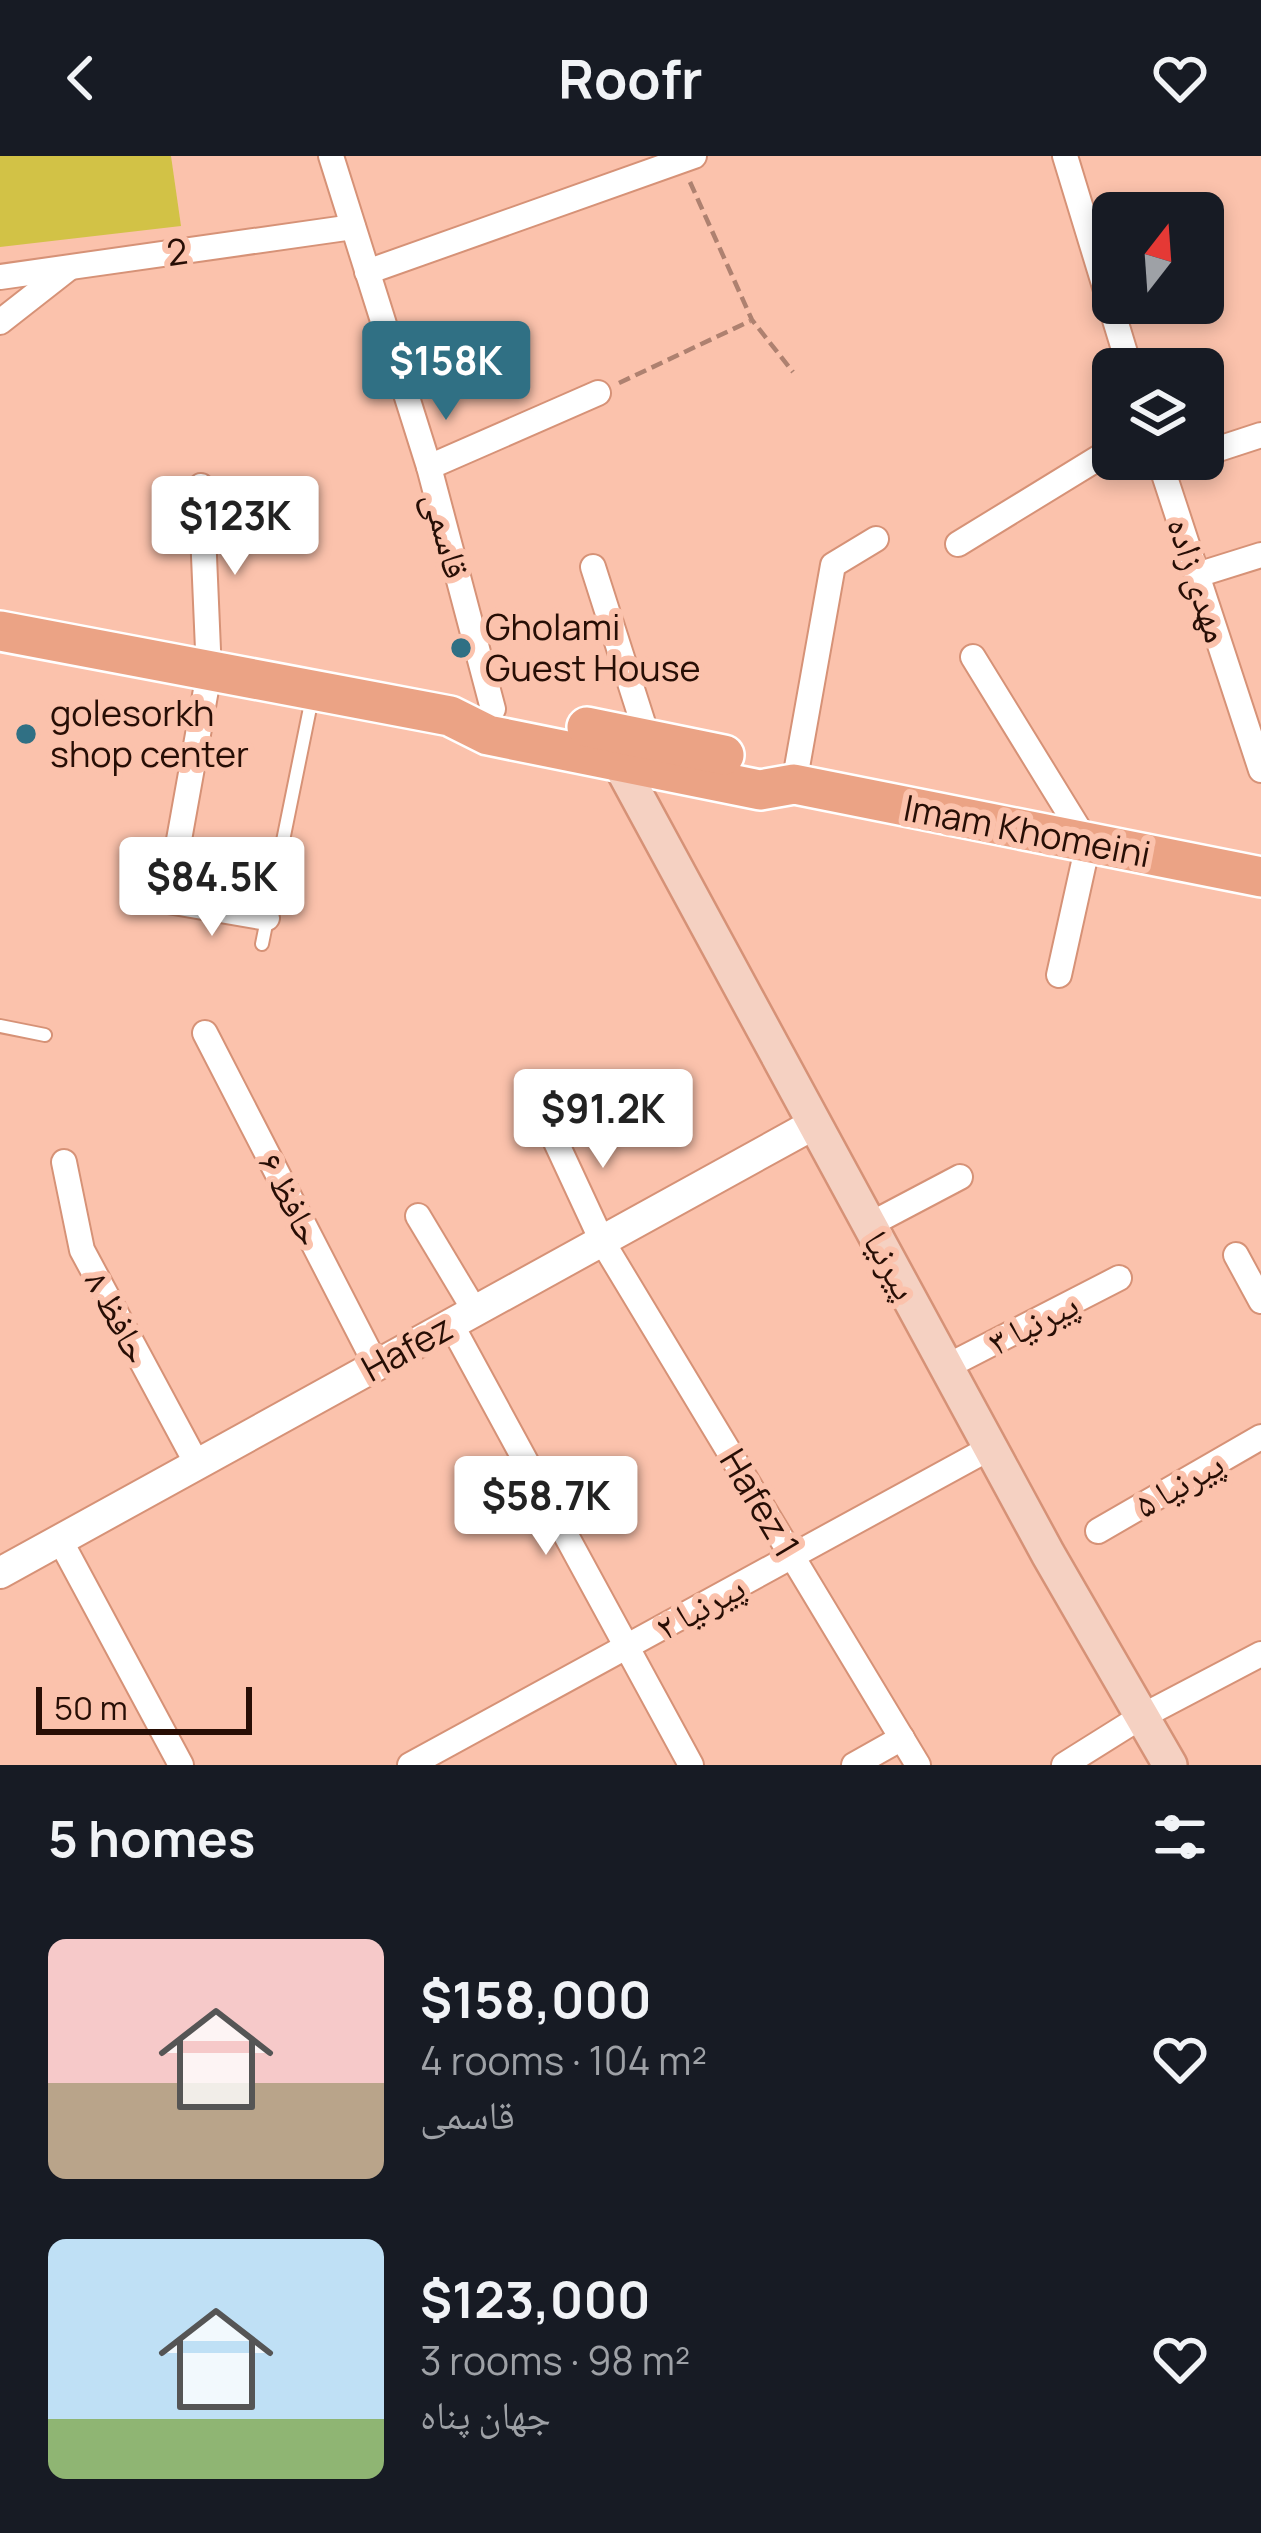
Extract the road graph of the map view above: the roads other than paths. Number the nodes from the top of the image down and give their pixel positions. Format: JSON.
{"nodes":[{"id":1,"x":331,"y":156,"type":"edge"},
{"id":2,"x":1065,"y":156,"type":"edge"},
{"id":3,"x":687,"y":158,"type":"edge"},
{"id":4,"x":353,"y":227,"type":"junction"},
{"id":5,"x":70,"y":267,"type":"junction"},
{"id":6,"x":368,"y":272,"type":"junction"},
{"id":7,"x":0,"y":277,"type":"edge"},
{"id":8,"x":0,"y":322,"type":"edge"},
{"id":9,"x":1124,"y":348,"type":"edge"},
{"id":10,"x":598,"y":393,"type":"road end"},
{"id":11,"x":1261,"y":435,"type":"edge"},
{"id":12,"x":1224,"y":447,"type":"edge"},
{"id":13,"x":1092,"y":462,"type":"edge"},
{"id":14,"x":429,"y":467,"type":"junction"},
{"id":15,"x":1166,"y":480,"type":"edge"},
{"id":16,"x":201,"y":486,"type":"dead end"},
{"id":17,"x":876,"y":539,"type":"dead end"},
{"id":18,"x":958,"y":544,"type":"dead end"},
{"id":19,"x":1261,"y":555,"type":"edge"},
{"id":20,"x":593,"y":567,"type":"dead end"},
{"id":21,"x":1197,"y":575,"type":"junction"},
{"id":22,"x":0,"y":631,"type":"edge"},
{"id":23,"x":973,"y":657,"type":"dead end"},
{"id":24,"x":209,"y":673,"type":"junction"},
{"id":25,"x":313,"y":693,"type":"junction"},
{"id":26,"x":493,"y":709,"type":"junction"},
{"id":27,"x":450,"y":716,"type":"junction"},
{"id":28,"x":633,"y":750,"type":"junction"},
{"id":29,"x":1261,"y":770,"type":"edge"},
{"id":30,"x":794,"y":784,"type":"junction"},
{"id":31,"x":1088,"y":844,"type":"junction"},
{"id":32,"x":1261,"y":877,"type":"edge"},
{"id":33,"x":267,"y":918,"type":"junction"},
{"id":34,"x":262,"y":944,"type":"dead end"},
{"id":35,"x":1059,"y":975,"type":"dead end"},
{"id":36,"x":0,"y":1026,"type":"edge"},
{"id":37,"x":205,"y":1033,"type":"dead end"},
{"id":38,"x":45,"y":1035,"type":"dead end"},
{"id":39,"x":814,"y":1124,"type":"junction"},
{"id":40,"x":549,"y":1126,"type":"dead end"},
{"id":41,"x":64,"y":1162,"type":"dead end"},
{"id":42,"x":960,"y":1177,"type":"dead end"},
{"id":43,"x":418,"y":1216,"type":"dead end"},
{"id":44,"x":869,"y":1225,"type":"junction"},
{"id":45,"x":602,"y":1241,"type":"junction"},
{"id":46,"x":1236,"y":1256,"type":"dead end"},
{"id":47,"x":1119,"y":1278,"type":"dead end"},
{"id":48,"x":1261,"y":1301,"type":"edge"},
{"id":49,"x":463,"y":1318,"type":"junction"},
{"id":50,"x":376,"y":1365,"type":"junction"},
{"id":51,"x":946,"y":1367,"type":"junction"},
{"id":52,"x":1261,"y":1437,"type":"edge"},
{"id":53,"x":990,"y":1448,"type":"junction"},
{"id":54,"x":197,"y":1464,"type":"junction"},
{"id":55,"x":1097,"y":1532,"type":"dead end"},
{"id":56,"x":61,"y":1540,"type":"junction"},
{"id":57,"x":792,"y":1556,"type":"junction"},
{"id":58,"x":0,"y":1573,"type":"edge"},
{"id":59,"x":628,"y":1646,"type":"junction"},
{"id":60,"x":1261,"y":1654,"type":"edge"},
{"id":61,"x":1138,"y":1718,"type":"junction"},
{"id":62,"x":902,"y":1738,"type":"junction"},
{"id":63,"x":181,"y":1765,"type":"edge"},
{"id":64,"x":410,"y":1765,"type":"edge"},
{"id":65,"x":691,"y":1765,"type":"edge"},
{"id":66,"x":854,"y":1765,"type":"edge"},
{"id":67,"x":918,"y":1765,"type":"edge"},
{"id":68,"x":1064,"y":1765,"type":"edge"},
{"id":69,"x":1170,"y":1765,"type":"edge"}],
"edges":[{"from":1,"to":4,"type":"street","name":"قاسمی"},
{"from":2,"to":9,"type":"street"},
{"from":3,"to":6,"type":"street"},
{"from":4,"to":5,"type":"street","name":"2"},
{"from":4,"to":6,"type":"street","name":"قاسمی"},
{"from":5,"to":7,"type":"street","name":"2"},
{"from":5,"to":8,"type":"street"},
{"from":6,"to":14,"type":"street","name":"قاسمی"},
{"from":10,"to":14,"type":"street"},
{"from":11,"to":12,"type":"street"},
{"from":13,"to":18,"type":"street"},
{"from":14,"to":26,"type":"street","name":"قاسمی"},
{"from":15,"to":21,"type":"street","name":"مهدی زاده"},
{"from":16,"to":24,"type":"street"},
{"from":17,"to":30,"type":"street"},
{"from":19,"to":21,"type":"street"},
{"from":20,"to":28,"type":"street"},
{"from":21,"to":29,"type":"street","name":"مهدی زاده"},
{"from":22,"to":24,"type":"main road","name":"Imam Khomeini"},
{"from":23,"to":31,"type":"street"},
{"from":24,"to":25,"type":"main road","name":"Imam Khomeini"},
{"from":24,"to":33,"type":"street"},
{"from":25,"to":27,"type":"main road","name":"Imam Khomeini"},
{"from":25,"to":33,"type":"lane"},
{"from":26,"to":27,"type":"main road","name":"Imam Khomeini"},
{"from":26,"to":28,"type":"main road","name":"Imam Khomeini"},
{"from":27,"to":28,"type":"main road","name":"Imam Khomeini"},
{"from":28,"to":30,"type":"main road","name":"Imam Khomeini"},
{"from":28,"to":39,"type":"main road","name":"پیرنیا"},
{"from":30,"to":31,"type":"main road","name":"Imam Khomeini"},
{"from":31,"to":32,"type":"main road","name":"Imam Khomeini"},
{"from":31,"to":35,"type":"street"},
{"from":33,"to":34,"type":"lane"},
{"from":36,"to":38,"type":"lane"},
{"from":37,"to":50,"type":"street","name":"حافظ ۶"},
{"from":39,"to":44,"type":"main road","name":"پیرنیا"},
{"from":39,"to":45,"type":"street","name":"Hafez"},
{"from":40,"to":45,"type":"street","name":"Hafez 1"},
{"from":41,"to":54,"type":"street","name":"حافظ ۸"},
{"from":42,"to":44,"type":"street"},
{"from":43,"to":49,"type":"street"},
{"from":44,"to":51,"type":"main road","name":"پیرنیا"},
{"from":45,"to":49,"type":"street","name":"Hafez"},
{"from":45,"to":57,"type":"street","name":"Hafez 1"},
{"from":46,"to":48,"type":"street"},
{"from":47,"to":51,"type":"street","name":"پیرنیا ۳"},
{"from":49,"to":50,"type":"street","name":"Hafez"},
{"from":49,"to":59,"type":"street"},
{"from":50,"to":54,"type":"street","name":"Hafez"},
{"from":51,"to":53,"type":"main road","name":"پیرنیا"},
{"from":52,"to":55,"type":"street","name":"پیرنیا ۵"},
{"from":53,"to":57,"type":"street","name":"پیرنیا ۲"},
{"from":53,"to":61,"type":"main road","name":"پیرنیا"},
{"from":54,"to":56,"type":"street","name":"Hafez"},
{"from":56,"to":58,"type":"street","name":"Hafez"},
{"from":56,"to":63,"type":"street"},
{"from":57,"to":59,"type":"street","name":"پیرنیا ۲"},
{"from":57,"to":62,"type":"street","name":"Hafez 1"},
{"from":59,"to":64,"type":"street","name":"پیرنیا ۲"},
{"from":59,"to":65,"type":"street"},
{"from":60,"to":61,"type":"street"},
{"from":61,"to":68,"type":"street"},
{"from":61,"to":69,"type":"main road","name":"پیرنیا"},
{"from":62,"to":66,"type":"street"},
{"from":62,"to":67,"type":"street","name":"Hafez 1"}]}
